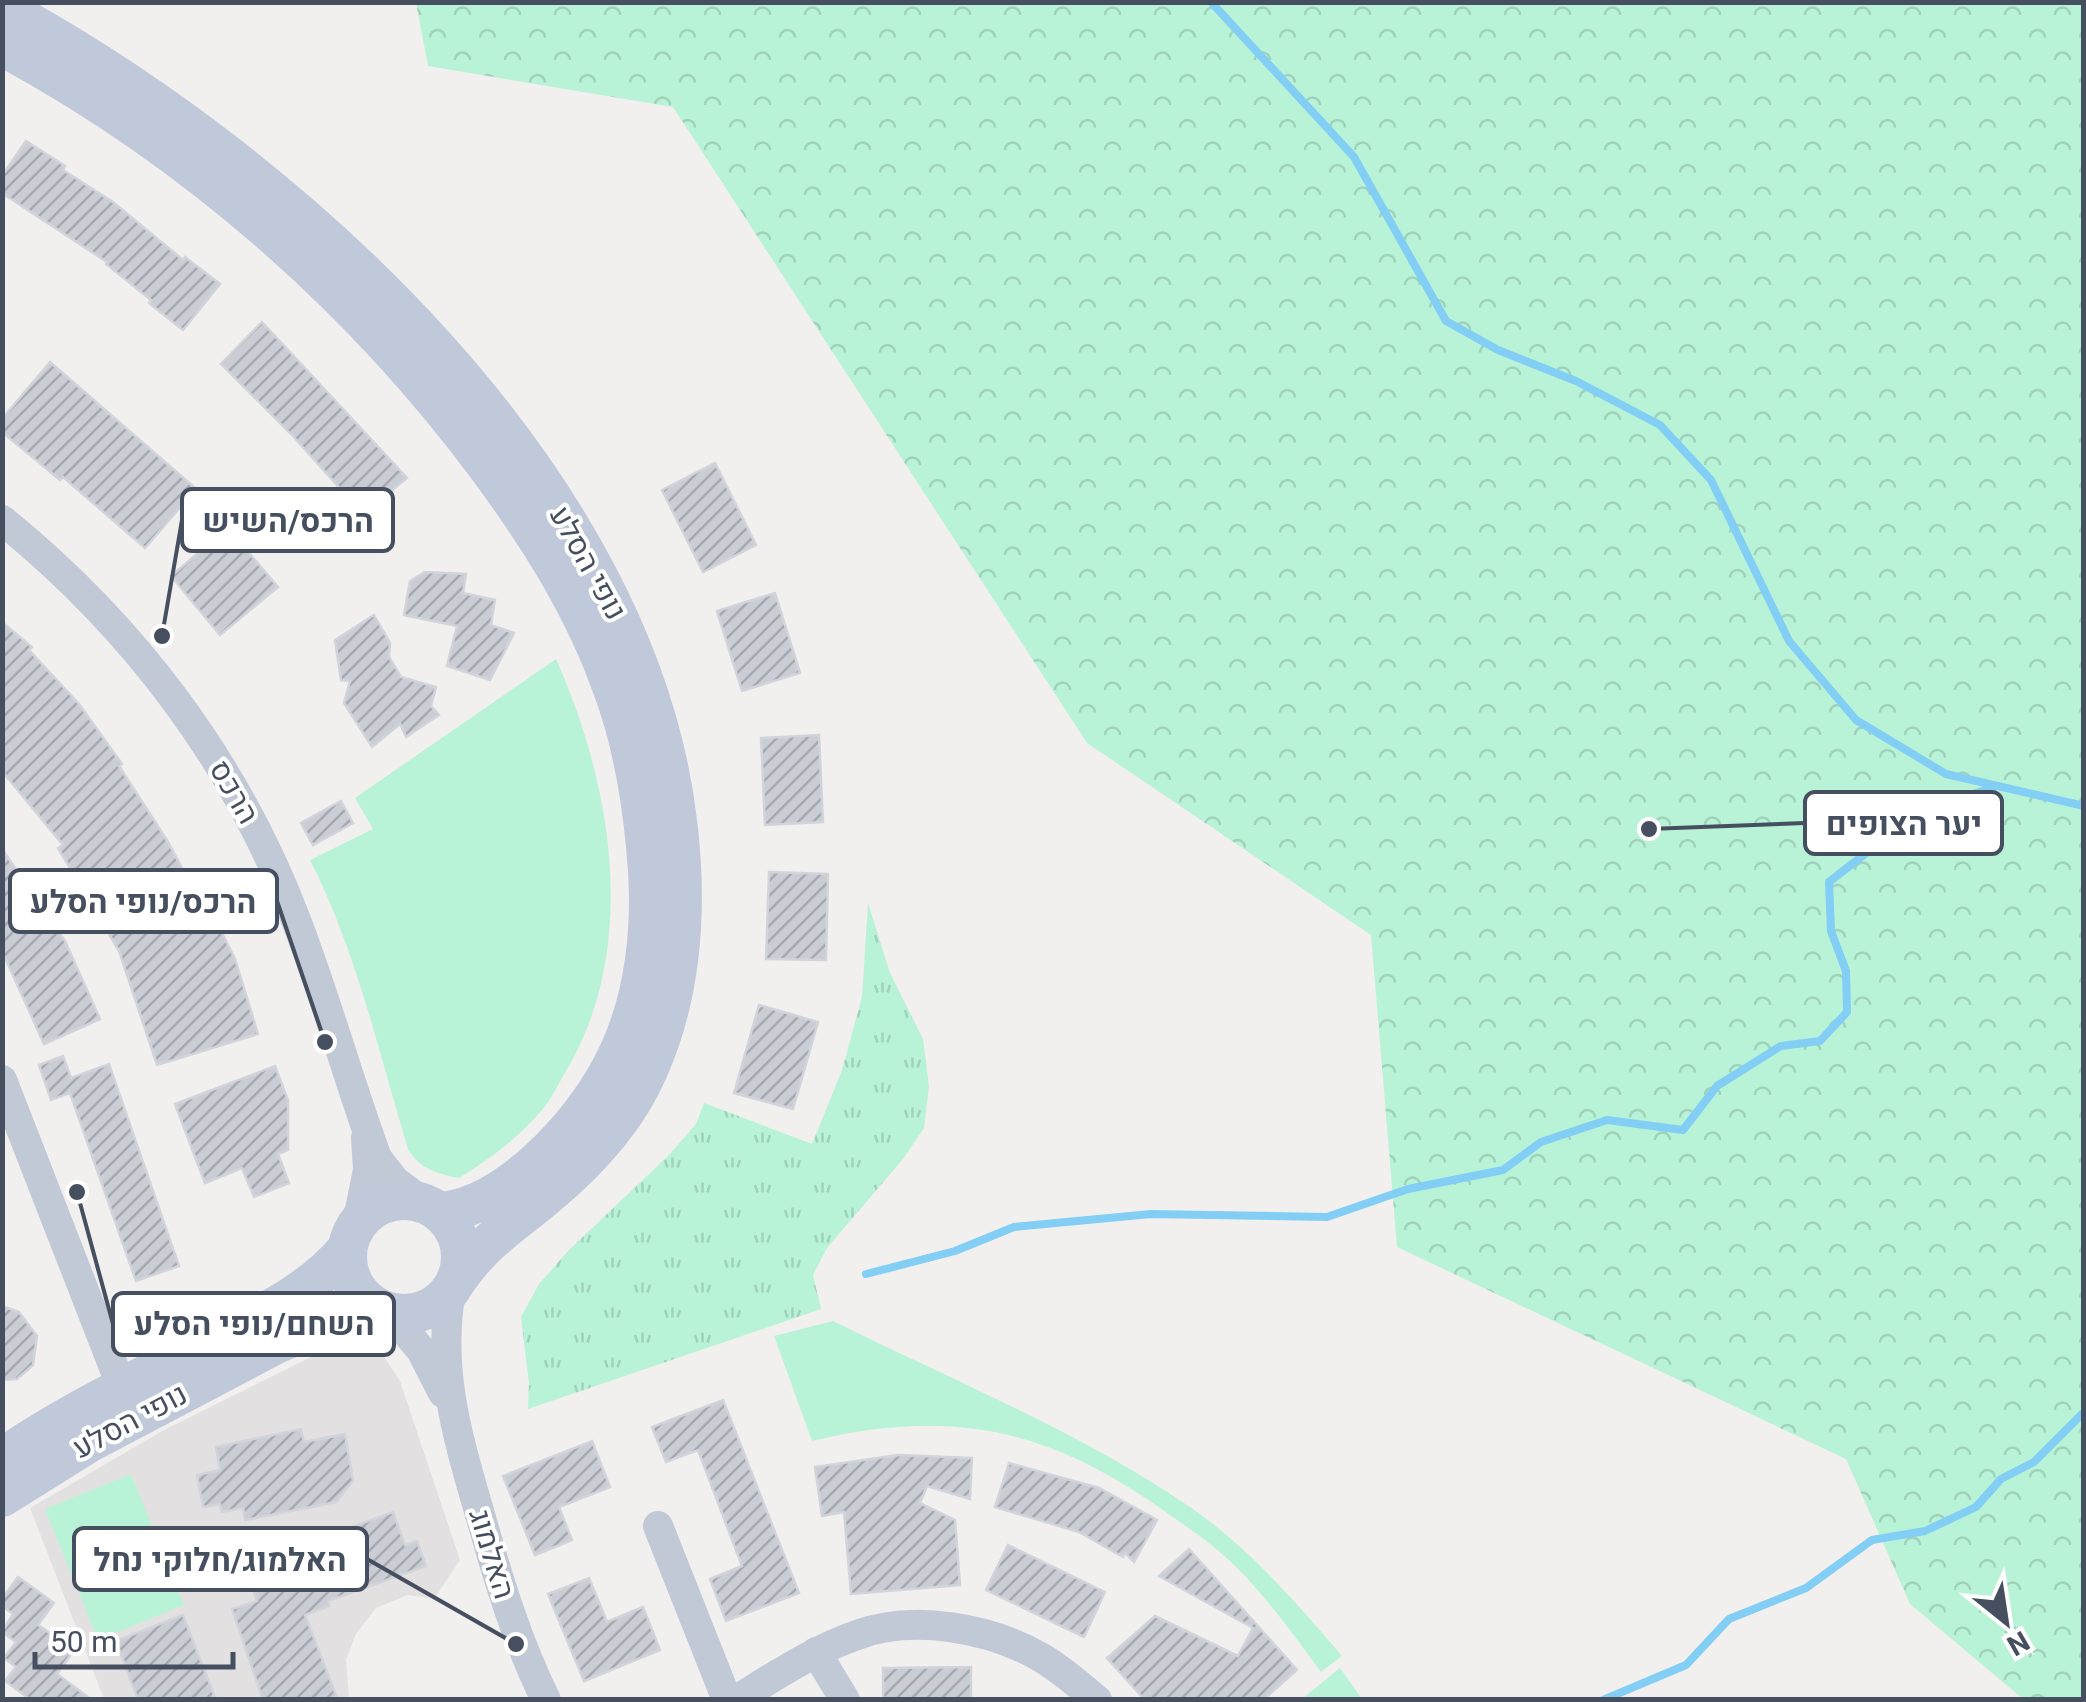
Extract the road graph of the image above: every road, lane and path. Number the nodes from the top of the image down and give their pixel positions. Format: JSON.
{"nodes":[{"id":1,"x":2,"y":7,"type":"edge"},
{"id":2,"x":2,"y":46,"type":"edge"},
{"id":3,"x":2,"y":520,"type":"edge"},
{"id":4,"x":2,"y":1080,"type":"edge"},
{"id":5,"x":365,"y":1125,"type":"junction"},
{"id":6,"x":433,"y":1208,"type":"junction"},
{"id":7,"x":352,"y":1237,"type":"junction"},
{"id":8,"x":454,"y":1285,"type":"junction"},
{"id":9,"x":381,"y":1309,"type":"junction"},
{"id":10,"x":128,"y":1404,"type":"junction"},
{"id":11,"x":450,"y":1405,"type":"junction"},
{"id":12,"x":2,"y":1458,"type":"edge"},
{"id":13,"x":2,"y":1497,"type":"edge"},
{"id":14,"x":658,"y":1526,"type":"dead end"},
{"id":15,"x":816,"y":1652,"type":"junction"},
{"id":16,"x":546,"y":1700,"type":"edge"},
{"id":17,"x":727,"y":1700,"type":"edge"},
{"id":18,"x":736,"y":1700,"type":"edge"},
{"id":19,"x":845,"y":1700,"type":"edge"},
{"id":20,"x":1097,"y":1700,"type":"edge"}],
"edges":[{"from":1,"to":8,"type":"street","name":"נופי הסלע"},
{"from":2,"to":6,"type":"street","name":"נופי הסלע"},
{"from":3,"to":5,"type":"street","name":"הרכס"},
{"from":4,"to":10,"type":"street"},
{"from":5,"to":6,"type":"street","name":"הרכס"},
{"from":5,"to":7,"type":"street","name":"הרכס"},
{"from":6,"to":7,"type":"street"},
{"from":6,"to":8,"type":"street"},
{"from":7,"to":9,"type":"street"},
{"from":7,"to":10,"type":"street","name":"נופי הסלע"},
{"from":8,"to":9,"type":"street"},
{"from":8,"to":11,"type":"street","name":"האלמוג"},
{"from":9,"to":10,"type":"street","name":"נופי הסלע"},
{"from":9,"to":11,"type":"street","name":"האלמוג"},
{"from":10,"to":12,"type":"street","name":"נופי הסלע"},
{"from":10,"to":13,"type":"street","name":"נופי הסלע"},
{"from":11,"to":16,"type":"street","name":"האלמוג"},
{"from":14,"to":17,"type":"street"},
{"from":15,"to":18,"type":"street"},
{"from":15,"to":19,"type":"street"},
{"from":15,"to":20,"type":"street"}]}
